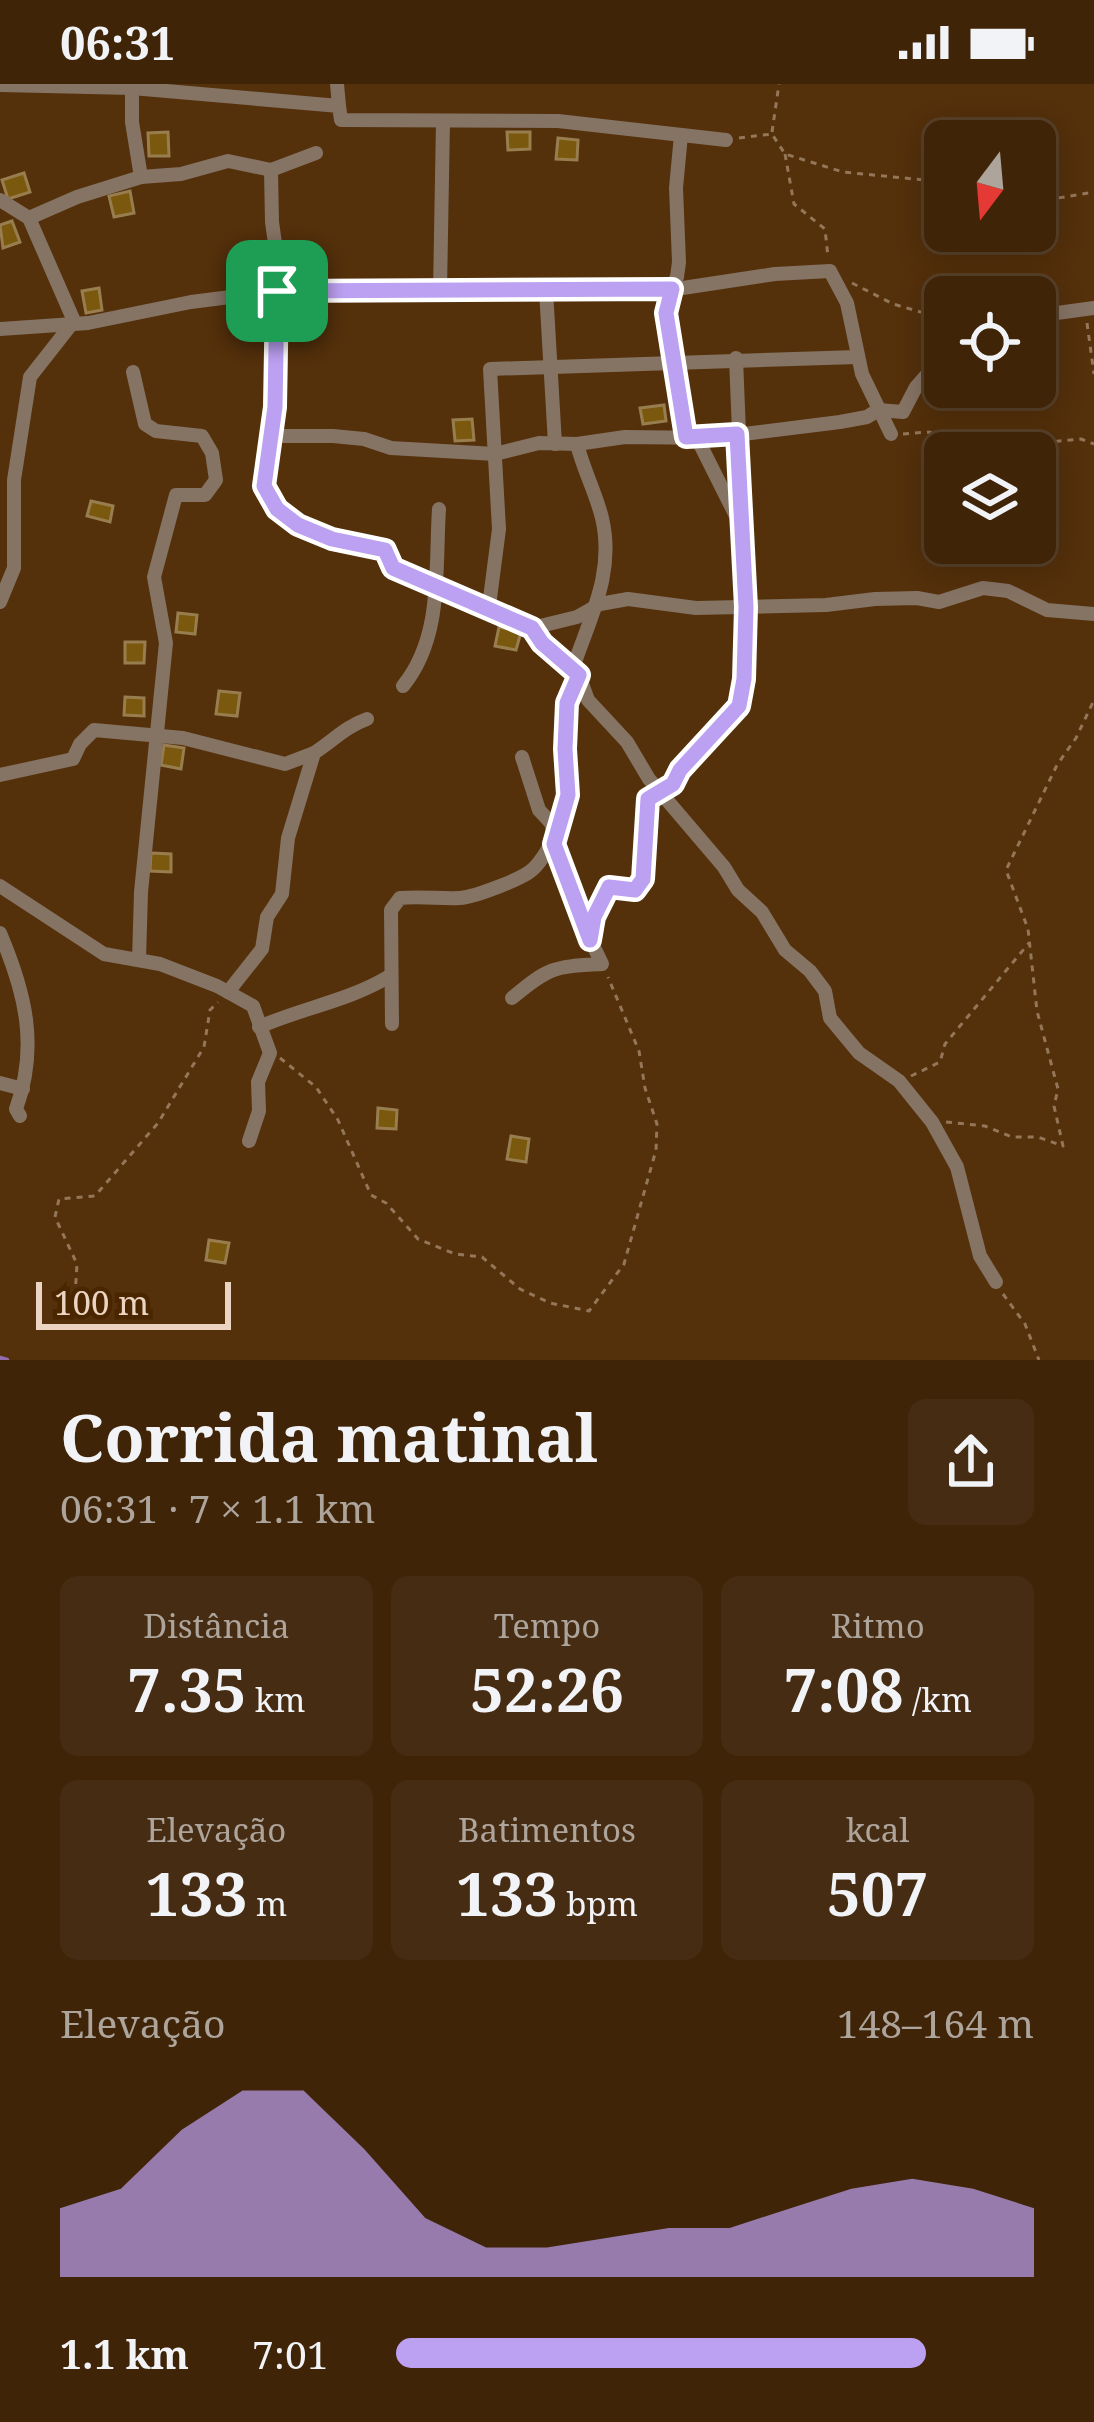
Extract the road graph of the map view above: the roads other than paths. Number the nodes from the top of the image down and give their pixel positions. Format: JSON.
{"nodes":[{"id":1,"x":338,"y":84,"type":"edge"},
{"id":2,"x":0,"y":85,"type":"edge"},
{"id":3,"x":132,"y":86,"type":"edge"},
{"id":4,"x":339,"y":106,"type":"junction"},
{"id":5,"x":443,"y":121,"type":"junction"},
{"id":6,"x":682,"y":135,"type":"junction"},
{"id":7,"x":726,"y":140,"type":"road end"},
{"id":8,"x":316,"y":153,"type":"dead end"},
{"id":9,"x":271,"y":170,"type":"junction"},
{"id":10,"x":141,"y":177,"type":"junction"},
{"id":11,"x":0,"y":200,"type":"edge"},
{"id":12,"x":28,"y":218,"type":"junction"},
{"id":13,"x":672,"y":289,"type":"junction"},
{"id":14,"x":545,"y":290,"type":"junction"},
{"id":15,"x":277,"y":291,"type":"junction"},
{"id":16,"x":440,"y":291,"type":"junction"},
{"id":17,"x":1090,"y":308,"type":"edge"},
{"id":18,"x":1056,"y":313,"type":"edge"},
{"id":19,"x":74,"y":321,"type":"junction"},
{"id":20,"x":0,"y":329,"type":"edge"},
{"id":21,"x":857,"y":357,"type":"junction"},
{"id":22,"x":736,"y":358,"type":"junction"},
{"id":23,"x":673,"y":362,"type":"junction"},
{"id":24,"x":548,"y":367,"type":"junction"},
{"id":25,"x":133,"y":372,"type":"dead end"},
{"id":26,"x":924,"y":379,"type":"edge"},
{"id":27,"x":878,"y":410,"type":"junction"},
{"id":28,"x":737,"y":434,"type":"junction"},
{"id":29,"x":891,"y":434,"type":"road end"},
{"id":30,"x":272,"y":436,"type":"junction"},
{"id":31,"x":686,"y":437,"type":"junction"},
{"id":32,"x":555,"y":444,"type":"junction"},
{"id":33,"x":577,"y":444,"type":"junction"},
{"id":34,"x":495,"y":454,"type":"junction"},
{"id":35,"x":439,"y":509,"type":"dead end"},
{"id":36,"x":741,"y":526,"type":"junction"},
{"id":37,"x":437,"y":586,"type":"junction"},
{"id":38,"x":0,"y":602,"type":"edge"},
{"id":39,"x":489,"y":606,"type":"junction"},
{"id":40,"x":597,"y":606,"type":"junction"},
{"id":41,"x":746,"y":607,"type":"junction"},
{"id":42,"x":1094,"y":614,"type":"edge"},
{"id":43,"x":532,"y":628,"type":"junction"},
{"id":44,"x":576,"y":671,"type":"junction"},
{"id":45,"x":403,"y":686,"type":"dead end"},
{"id":46,"x":367,"y":719,"type":"dead end"},
{"id":47,"x":156,"y":734,"type":"junction"},
{"id":48,"x":314,"y":753,"type":"junction"},
{"id":49,"x":522,"y":758,"type":"dead end"},
{"id":50,"x":0,"y":775,"type":"edge"},
{"id":51,"x":659,"y":790,"type":"junction"},
{"id":52,"x":555,"y":837,"type":"junction"},
{"id":53,"x":0,"y":886,"type":"edge"},
{"id":54,"x":0,"y":933,"type":"edge"},
{"id":55,"x":590,"y":940,"type":"junction"},
{"id":56,"x":140,"y":961,"type":"junction"},
{"id":57,"x":247,"y":972,"type":"junction"},
{"id":58,"x":388,"y":977,"type":"junction"},
{"id":59,"x":228,"y":992,"type":"junction"},
{"id":60,"x":512,"y":998,"type":"dead end"},
{"id":61,"x":243,"y":1000,"type":"junction"},
{"id":62,"x":392,"y":1024,"type":"dead end"},
{"id":63,"x":259,"y":1027,"type":"junction"},
{"id":64,"x":0,"y":1083,"type":"edge"},
{"id":65,"x":23,"y":1089,"type":"junction"},
{"id":66,"x":20,"y":1116,"type":"dead end"},
{"id":67,"x":249,"y":1141,"type":"dead end"},
{"id":68,"x":997,"y":1282,"type":"road end"}],
"edges":[{"from":1,"to":4,"type":"street"},
{"from":2,"to":3,"type":"street"},
{"from":3,"to":4,"type":"street"},
{"from":3,"to":10,"type":"street"},
{"from":4,"to":5,"type":"street"},
{"from":5,"to":6,"type":"street"},
{"from":5,"to":16,"type":"street"},
{"from":6,"to":7,"type":"street"},
{"from":6,"to":13,"type":"street"},
{"from":8,"to":9,"type":"street"},
{"from":9,"to":10,"type":"street"},
{"from":9,"to":15,"type":"street"},
{"from":10,"to":12,"type":"street"},
{"from":11,"to":12,"type":"street"},
{"from":12,"to":19,"type":"street"},
{"from":13,"to":14,"type":"street"},
{"from":13,"to":21,"type":"street"},
{"from":13,"to":23,"type":"street"},
{"from":14,"to":16,"type":"street"},
{"from":14,"to":24,"type":"street"},
{"from":15,"to":16,"type":"street"},
{"from":15,"to":19,"type":"street"},
{"from":15,"to":30,"type":"street"},
{"from":17,"to":18,"type":"street"},
{"from":19,"to":20,"type":"street"},
{"from":19,"to":38,"type":"street"},
{"from":21,"to":22,"type":"street"},
{"from":21,"to":27,"type":"street"},
{"from":22,"to":23,"type":"street"},
{"from":22,"to":28,"type":"street"},
{"from":23,"to":24,"type":"street"},
{"from":23,"to":31,"type":"street"},
{"from":24,"to":32,"type":"street"},
{"from":24,"to":34,"type":"street"},
{"from":25,"to":47,"type":"street"},
{"from":26,"to":27,"type":"street"},
{"from":27,"to":28,"type":"street"},
{"from":27,"to":29,"type":"street"},
{"from":28,"to":31,"type":"street"},
{"from":28,"to":36,"type":"street"},
{"from":30,"to":34,"type":"street"},
{"from":30,"to":37,"type":"street"},
{"from":31,"to":33,"type":"street"},
{"from":31,"to":36,"type":"street"},
{"from":32,"to":33,"type":"street"},
{"from":32,"to":34,"type":"street"},
{"from":33,"to":40,"type":"street"},
{"from":34,"to":39,"type":"street"},
{"from":35,"to":37,"type":"street"},
{"from":36,"to":41,"type":"street"},
{"from":37,"to":39,"type":"street"},
{"from":37,"to":45,"type":"street"},
{"from":39,"to":43,"type":"street"},
{"from":40,"to":41,"type":"street"},
{"from":40,"to":43,"type":"street"},
{"from":40,"to":44,"type":"street"},
{"from":41,"to":42,"type":"street"},
{"from":41,"to":51,"type":"street"},
{"from":43,"to":44,"type":"street"},
{"from":44,"to":51,"type":"street"},
{"from":44,"to":52,"type":"street"},
{"from":46,"to":48,"type":"street"},
{"from":47,"to":48,"type":"street"},
{"from":47,"to":50,"type":"street"},
{"from":47,"to":56,"type":"street"},
{"from":48,"to":57,"type":"street"},
{"from":49,"to":52,"type":"street"},
{"from":51,"to":55,"type":"street"},
{"from":51,"to":68,"type":"street"},
{"from":52,"to":55,"type":"street"},
{"from":52,"to":58,"type":"street"},
{"from":53,"to":56,"type":"street"},
{"from":54,"to":65,"type":"street"},
{"from":55,"to":60,"type":"street"},
{"from":56,"to":59,"type":"street"},
{"from":57,"to":59,"type":"street"},
{"from":57,"to":61,"type":"street"},
{"from":58,"to":62,"type":"street"},
{"from":58,"to":63,"type":"street"},
{"from":59,"to":61,"type":"street"},
{"from":61,"to":63,"type":"street"},
{"from":63,"to":67,"type":"street"},
{"from":64,"to":65,"type":"street"},
{"from":65,"to":66,"type":"street"}]}
